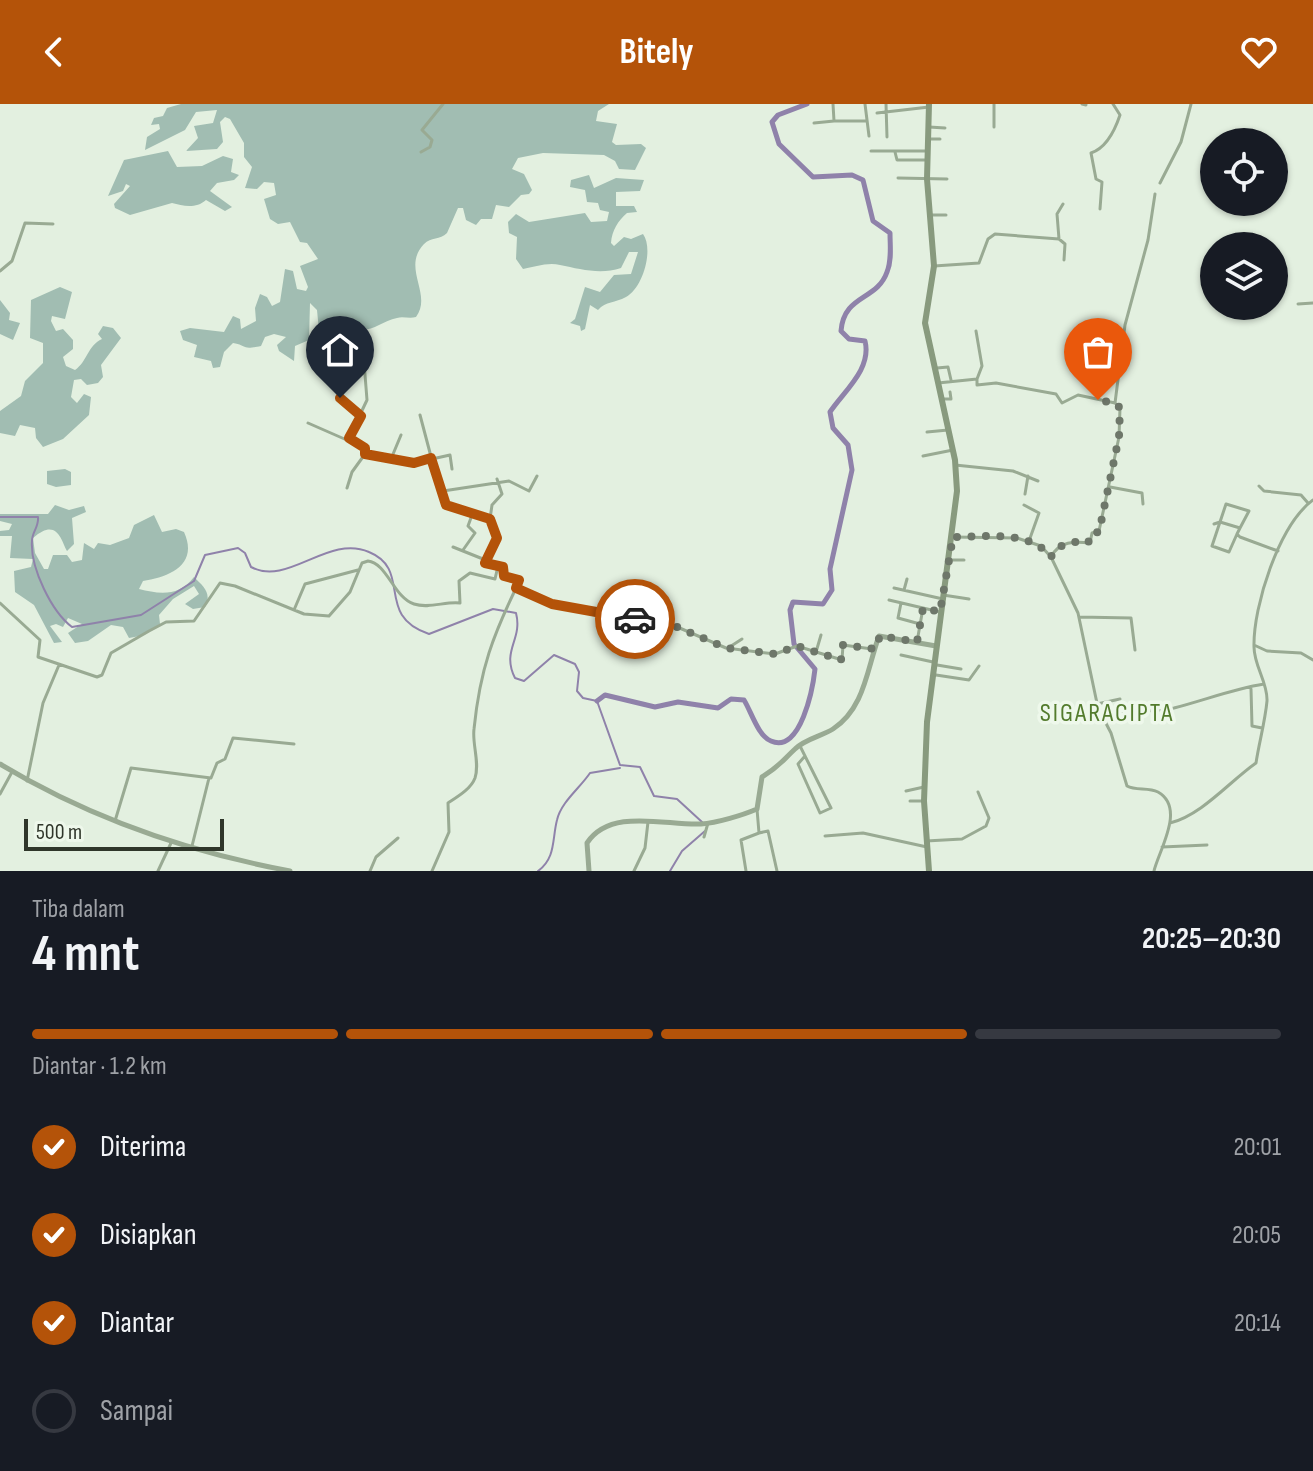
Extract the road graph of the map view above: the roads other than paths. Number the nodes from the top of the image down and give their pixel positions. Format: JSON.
{"nodes":[{"id":1,"x":443,"y":104,"type":"edge"},
{"id":2,"x":833,"y":104,"type":"edge"},
{"id":3,"x":865,"y":104,"type":"edge"},
{"id":4,"x":886,"y":104,"type":"edge"},
{"id":5,"x":994,"y":104,"type":"edge"},
{"id":6,"x":1113,"y":104,"type":"edge"},
{"id":7,"x":1191,"y":104,"type":"edge"},
{"id":8,"x":929,"y":106,"type":"edge"},
{"id":9,"x":877,"y":113,"type":"dead end"},
{"id":10,"x":886,"y":113,"type":"junction"},
{"id":11,"x":834,"y":121,"type":"junction"},
{"id":12,"x":867,"y":121,"type":"junction"},
{"id":13,"x":814,"y":123,"type":"dead end"},
{"id":14,"x":928,"y":127,"type":"junction"},
{"id":15,"x":994,"y":127,"type":"dead end"},
{"id":16,"x":945,"y":128,"type":"dead end"},
{"id":17,"x":869,"y":136,"type":"dead end"},
{"id":18,"x":887,"y":137,"type":"dead end"},
{"id":19,"x":928,"y":139,"type":"junction"},
{"id":20,"x":940,"y":139,"type":"dead end"},
{"id":21,"x":871,"y":151,"type":"dead end"},
{"id":22,"x":928,"y":151,"type":"junction"},
{"id":23,"x":421,"y":152,"type":"dead end"},
{"id":24,"x":895,"y":152,"type":"junction"},
{"id":25,"x":928,"y":160,"type":"junction"},
{"id":26,"x":898,"y":178,"type":"dead end"},
{"id":27,"x":927,"y":179,"type":"junction"},
{"id":28,"x":947,"y":179,"type":"dead end"},
{"id":29,"x":1160,"y":183,"type":"dead end"},
{"id":30,"x":1155,"y":194,"type":"dead end"},
{"id":31,"x":1063,"y":204,"type":"dead end"},
{"id":32,"x":1100,"y":209,"type":"dead end"},
{"id":33,"x":928,"y":215,"type":"junction"},
{"id":34,"x":946,"y":215,"type":"dead end"},
{"id":35,"x":53,"y":224,"type":"dead end"},
{"id":36,"x":1059,"y":239,"type":"junction"},
{"id":37,"x":1064,"y":260,"type":"dead end"},
{"id":38,"x":934,"y":266,"type":"junction"},
{"id":39,"x":0,"y":271,"type":"edge"},
{"id":40,"x":1313,"y":303,"type":"edge"},
{"id":41,"x":1298,"y":304,"type":"dead end"},
{"id":42,"x":976,"y":331,"type":"dead end"},
{"id":43,"x":358,"y":350,"type":"dead end"},
{"id":44,"x":933,"y":368,"type":"junction"},
{"id":45,"x":353,"y":375,"type":"dead end"},
{"id":46,"x":977,"y":379,"type":"junction"},
{"id":47,"x":951,"y":381,"type":"junction"},
{"id":48,"x":937,"y":383,"type":"junction"},
{"id":49,"x":950,"y":392,"type":"dead end"},
{"id":50,"x":941,"y":400,"type":"junction"},
{"id":51,"x":1115,"y":403,"type":"junction"},
{"id":52,"x":420,"y":415,"type":"dead end"},
{"id":53,"x":361,"y":416,"type":"junction"},
{"id":54,"x":308,"y":423,"type":"dead end"},
{"id":55,"x":948,"y":430,"type":"junction"},
{"id":56,"x":927,"y":432,"type":"dead end"},
{"id":57,"x":401,"y":435,"type":"dead end"},
{"id":58,"x":349,"y":438,"type":"junction"},
{"id":59,"x":953,"y":450,"type":"junction"},
{"id":60,"x":365,"y":454,"type":"junction"},
{"id":61,"x":923,"y":456,"type":"dead end"},
{"id":62,"x":431,"y":458,"type":"junction"},
{"id":63,"x":391,"y":459,"type":"junction"},
{"id":64,"x":955,"y":465,"type":"junction"},
{"id":65,"x":452,"y":469,"type":"dead end"},
{"id":66,"x":537,"y":476,"type":"dead end"},
{"id":67,"x":1028,"y":476,"type":"junction"},
{"id":68,"x":498,"y":481,"type":"junction"},
{"id":69,"x":1038,"y":481,"type":"dead end"},
{"id":70,"x":1259,"y":486,"type":"dead end"},
{"id":71,"x":1110,"y":487,"type":"junction"},
{"id":72,"x":347,"y":488,"type":"dead end"},
{"id":73,"x":443,"y":491,"type":"junction"},
{"id":74,"x":1025,"y":494,"type":"dead end"},
{"id":75,"x":1313,"y":500,"type":"edge"},
{"id":76,"x":1308,"y":503,"type":"junction"},
{"id":77,"x":1143,"y":504,"type":"dead end"},
{"id":78,"x":1024,"y":505,"type":"dead end"},
{"id":79,"x":472,"y":515,"type":"junction"},
{"id":80,"x":490,"y":519,"type":"junction"},
{"id":81,"x":1220,"y":522,"type":"junction"},
{"id":82,"x":1214,"y":524,"type":"dead end"},
{"id":83,"x":1240,"y":528,"type":"junction"},
{"id":84,"x":1237,"y":534,"type":"junction"},
{"id":85,"x":953,"y":537,"type":"junction"},
{"id":86,"x":1029,"y":541,"type":"junction"},
{"id":87,"x":453,"y":547,"type":"dead end"},
{"id":88,"x":463,"y":550,"type":"junction"},
{"id":89,"x":1278,"y":551,"type":"junction"},
{"id":90,"x":1051,"y":557,"type":"junction"},
{"id":91,"x":949,"y":560,"type":"junction"},
{"id":92,"x":964,"y":560,"type":"dead end"},
{"id":93,"x":485,"y":563,"type":"junction"},
{"id":94,"x":498,"y":566,"type":"junction"},
{"id":95,"x":360,"y":570,"type":"junction"},
{"id":96,"x":907,"y":579,"type":"dead end"},
{"id":97,"x":516,"y":588,"type":"junction"},
{"id":98,"x":894,"y":588,"type":"dead end"},
{"id":99,"x":904,"y":590,"type":"junction"},
{"id":100,"x":943,"y":597,"type":"junction"},
{"id":101,"x":969,"y":599,"type":"dead end"},
{"id":102,"x":889,"y":600,"type":"dead end"},
{"id":103,"x":0,"y":603,"type":"edge"},
{"id":104,"x":901,"y":603,"type":"junction"},
{"id":105,"x":923,"y":608,"type":"junction"},
{"id":106,"x":294,"y":610,"type":"junction"},
{"id":107,"x":940,"y":612,"type":"junction"},
{"id":108,"x":1079,"y":617,"type":"junction"},
{"id":109,"x":920,"y":624,"type":"junction"},
{"id":110,"x":821,"y":635,"type":"dead end"},
{"id":111,"x":742,"y":639,"type":"dead end"},
{"id":112,"x":917,"y":642,"type":"junction"},
{"id":113,"x":1254,"y":645,"type":"junction"},
{"id":114,"x":936,"y":646,"type":"junction"},
{"id":115,"x":728,"y":648,"type":"junction"},
{"id":116,"x":875,"y":649,"type":"junction"},
{"id":117,"x":1135,"y":650,"type":"dead end"},
{"id":118,"x":816,"y":652,"type":"junction"},
{"id":119,"x":901,"y":655,"type":"dead end"},
{"id":120,"x":1313,"y":660,"type":"edge"},
{"id":121,"x":933,"y":663,"type":"junction"},
{"id":122,"x":59,"y":665,"type":"junction"},
{"id":123,"x":979,"y":666,"type":"dead end"},
{"id":124,"x":961,"y":669,"type":"dead end"},
{"id":125,"x":932,"y":674,"type":"junction"},
{"id":126,"x":1264,"y":684,"type":"junction"},
{"id":127,"x":1251,"y":689,"type":"junction"},
{"id":128,"x":1120,"y":699,"type":"dead end"},
{"id":129,"x":1097,"y":704,"type":"junction"},
{"id":130,"x":1103,"y":716,"type":"junction"},
{"id":131,"x":1067,"y":722,"type":"dead end"},
{"id":132,"x":1262,"y":728,"type":"junction"},
{"id":133,"x":294,"y":744,"type":"dead end"},
{"id":134,"x":800,"y":746,"type":"junction"},
{"id":135,"x":805,"y":756,"type":"junction"},
{"id":136,"x":0,"y":764,"type":"edge"},
{"id":137,"x":12,"y":772,"type":"junction"},
{"id":138,"x":209,"y":778,"type":"junction"},
{"id":139,"x":27,"y":781,"type":"junction"},
{"id":140,"x":924,"y":787,"type":"junction"},
{"id":141,"x":906,"y":791,"type":"dead end"},
{"id":142,"x":978,"y":792,"type":"dead end"},
{"id":143,"x":0,"y":794,"type":"edge"},
{"id":144,"x":910,"y":801,"type":"dead end"},
{"id":145,"x":924,"y":801,"type":"junction"},
{"id":146,"x":757,"y":809,"type":"junction"},
{"id":147,"x":649,"y":820,"type":"junction"},
{"id":148,"x":115,"y":821,"type":"junction"},
{"id":149,"x":705,"y":823,"type":"junction"},
{"id":150,"x":1170,"y":823,"type":"junction"},
{"id":151,"x":759,"y":833,"type":"junction"},
{"id":152,"x":825,"y":836,"type":"dead end"},
{"id":153,"x":704,"y":837,"type":"dead end"},
{"id":154,"x":398,"y":838,"type":"dead end"},
{"id":155,"x":173,"y":840,"type":"junction"},
{"id":156,"x":927,"y":844,"type":"junction"},
{"id":157,"x":1207,"y":845,"type":"dead end"},
{"id":158,"x":192,"y":846,"type":"junction"},
{"id":159,"x":1162,"y":847,"type":"junction"},
{"id":160,"x":159,"y":871,"type":"edge"},
{"id":161,"x":290,"y":871,"type":"edge"},
{"id":162,"x":370,"y":871,"type":"edge"},
{"id":163,"x":432,"y":871,"type":"edge"},
{"id":164,"x":589,"y":871,"type":"edge"},
{"id":165,"x":634,"y":871,"type":"edge"},
{"id":166,"x":746,"y":871,"type":"edge"},
{"id":167,"x":777,"y":871,"type":"edge"},
{"id":168,"x":929,"y":871,"type":"edge"},
{"id":169,"x":1154,"y":871,"type":"edge"}],
"edges":[{"from":1,"to":23,"type":"street"},
{"from":2,"to":11,"type":"street"},
{"from":3,"to":12,"type":"street"},
{"from":4,"to":10,"type":"street"},
{"from":5,"to":15,"type":"street"},
{"from":6,"to":32,"type":"street"},
{"from":7,"to":29,"type":"street"},
{"from":8,"to":10,"type":"street"},
{"from":8,"to":14,"type":"main road"},
{"from":9,"to":10,"type":"street"},
{"from":10,"to":18,"type":"street"},
{"from":11,"to":12,"type":"street"},
{"from":11,"to":13,"type":"street"},
{"from":12,"to":17,"type":"street"},
{"from":14,"to":16,"type":"street"},
{"from":14,"to":19,"type":"main road"},
{"from":19,"to":20,"type":"street"},
{"from":19,"to":22,"type":"main road"},
{"from":21,"to":24,"type":"street"},
{"from":22,"to":24,"type":"street"},
{"from":22,"to":25,"type":"main road"},
{"from":24,"to":25,"type":"street"},
{"from":25,"to":27,"type":"main road"},
{"from":26,"to":27,"type":"street"},
{"from":27,"to":28,"type":"street"},
{"from":27,"to":33,"type":"main road"},
{"from":30,"to":51,"type":"street"},
{"from":31,"to":36,"type":"street"},
{"from":33,"to":34,"type":"street"},
{"from":33,"to":38,"type":"main road"},
{"from":35,"to":39,"type":"street"},
{"from":36,"to":37,"type":"street"},
{"from":36,"to":38,"type":"street"},
{"from":38,"to":44,"type":"main road"},
{"from":40,"to":41,"type":"street"},
{"from":42,"to":46,"type":"street"},
{"from":43,"to":53,"type":"street"},
{"from":44,"to":47,"type":"street"},
{"from":44,"to":48,"type":"main road"},
{"from":45,"to":53,"type":"street"},
{"from":46,"to":47,"type":"street"},
{"from":46,"to":51,"type":"street"},
{"from":47,"to":48,"type":"street"},
{"from":48,"to":50,"type":"main road"},
{"from":49,"to":50,"type":"street"},
{"from":50,"to":55,"type":"main road"},
{"from":51,"to":71,"type":"street"},
{"from":52,"to":62,"type":"street"},
{"from":53,"to":58,"type":"street"},
{"from":54,"to":58,"type":"street"},
{"from":55,"to":56,"type":"street"},
{"from":55,"to":59,"type":"main road"},
{"from":57,"to":63,"type":"street"},
{"from":58,"to":60,"type":"street"},
{"from":59,"to":61,"type":"street"},
{"from":59,"to":64,"type":"main road"},
{"from":60,"to":63,"type":"street"},
{"from":60,"to":72,"type":"street"},
{"from":62,"to":63,"type":"street"},
{"from":62,"to":65,"type":"street"},
{"from":62,"to":73,"type":"street"},
{"from":64,"to":67,"type":"street"},
{"from":64,"to":85,"type":"main road"},
{"from":66,"to":68,"type":"street"},
{"from":67,"to":69,"type":"street"},
{"from":67,"to":74,"type":"street"},
{"from":68,"to":73,"type":"street"},
{"from":68,"to":80,"type":"street"},
{"from":70,"to":76,"type":"street"},
{"from":71,"to":77,"type":"street"},
{"from":71,"to":90,"type":"street"},
{"from":73,"to":79,"type":"street"},
{"from":75,"to":76,"type":"street"},
{"from":76,"to":89,"type":"street"},
{"from":78,"to":86,"type":"street"},
{"from":79,"to":80,"type":"street"},
{"from":79,"to":88,"type":"street"},
{"from":80,"to":93,"type":"street"},
{"from":81,"to":82,"type":"street"},
{"from":81,"to":83,"type":"street"},
{"from":81,"to":83,"type":"street"},
{"from":81,"to":84,"type":"street"},
{"from":83,"to":84,"type":"street"},
{"from":84,"to":89,"type":"street"},
{"from":85,"to":86,"type":"street"},
{"from":85,"to":91,"type":"main road"},
{"from":86,"to":90,"type":"street"},
{"from":87,"to":88,"type":"street"},
{"from":88,"to":93,"type":"street"},
{"from":89,"to":113,"type":"street"},
{"from":90,"to":108,"type":"street"},
{"from":91,"to":92,"type":"street"},
{"from":91,"to":100,"type":"main road"},
{"from":93,"to":94,"type":"street"},
{"from":94,"to":95,"type":"street"},
{"from":94,"to":97,"type":"street"},
{"from":95,"to":106,"type":"street"},
{"from":95,"to":106,"type":"street"},
{"from":96,"to":99,"type":"street"},
{"from":97,"to":115,"type":"street"},
{"from":97,"to":163,"type":"street"},
{"from":98,"to":99,"type":"street"},
{"from":99,"to":100,"type":"street"},
{"from":100,"to":101,"type":"street"},
{"from":100,"to":107,"type":"main road"},
{"from":102,"to":104,"type":"street"},
{"from":103,"to":122,"type":"street"},
{"from":104,"to":105,"type":"street"},
{"from":104,"to":109,"type":"street"},
{"from":105,"to":107,"type":"street"},
{"from":105,"to":109,"type":"street"},
{"from":106,"to":122,"type":"street"},
{"from":107,"to":114,"type":"main road"},
{"from":108,"to":117,"type":"street"},
{"from":108,"to":129,"type":"street"},
{"from":109,"to":112,"type":"street"},
{"from":110,"to":118,"type":"street"},
{"from":111,"to":115,"type":"street"},
{"from":112,"to":114,"type":"street"},
{"from":112,"to":116,"type":"street"},
{"from":113,"to":120,"type":"street"},
{"from":113,"to":126,"type":"street"},
{"from":114,"to":121,"type":"main road"},
{"from":115,"to":118,"type":"street"},
{"from":116,"to":118,"type":"street"},
{"from":116,"to":134,"type":"street"},
{"from":119,"to":121,"type":"street"},
{"from":121,"to":124,"type":"street"},
{"from":121,"to":125,"type":"main road"},
{"from":122,"to":139,"type":"street"},
{"from":123,"to":125,"type":"street"},
{"from":125,"to":140,"type":"main road"},
{"from":126,"to":127,"type":"street"},
{"from":126,"to":132,"type":"street"},
{"from":127,"to":130,"type":"street"},
{"from":127,"to":132,"type":"street"},
{"from":128,"to":129,"type":"street"},
{"from":129,"to":130,"type":"street"},
{"from":130,"to":131,"type":"street"},
{"from":130,"to":150,"type":"street"},
{"from":132,"to":150,"type":"street"},
{"from":133,"to":138,"type":"street"},
{"from":134,"to":135,"type":"street"},
{"from":134,"to":146,"type":"street"},
{"from":135,"to":135,"type":"street"},
{"from":136,"to":137,"type":"street"},
{"from":137,"to":139,"type":"street"},
{"from":137,"to":143,"type":"street"},
{"from":138,"to":148,"type":"street"},
{"from":138,"to":158,"type":"street"},
{"from":139,"to":148,"type":"street"},
{"from":140,"to":141,"type":"street"},
{"from":140,"to":145,"type":"main road"},
{"from":142,"to":156,"type":"street"},
{"from":144,"to":145,"type":"street"},
{"from":145,"to":156,"type":"main road"},
{"from":146,"to":149,"type":"street"},
{"from":146,"to":151,"type":"street"},
{"from":147,"to":149,"type":"street"},
{"from":147,"to":164,"type":"street"},
{"from":147,"to":165,"type":"street"},
{"from":148,"to":155,"type":"street"},
{"from":149,"to":153,"type":"street"},
{"from":150,"to":159,"type":"street"},
{"from":151,"to":166,"type":"street"},
{"from":151,"to":167,"type":"street"},
{"from":152,"to":156,"type":"street"},
{"from":154,"to":162,"type":"street"},
{"from":155,"to":158,"type":"street"},
{"from":155,"to":160,"type":"street"},
{"from":156,"to":168,"type":"main road"},
{"from":157,"to":159,"type":"street"},
{"from":158,"to":161,"type":"street"},
{"from":159,"to":169,"type":"street"}]}
